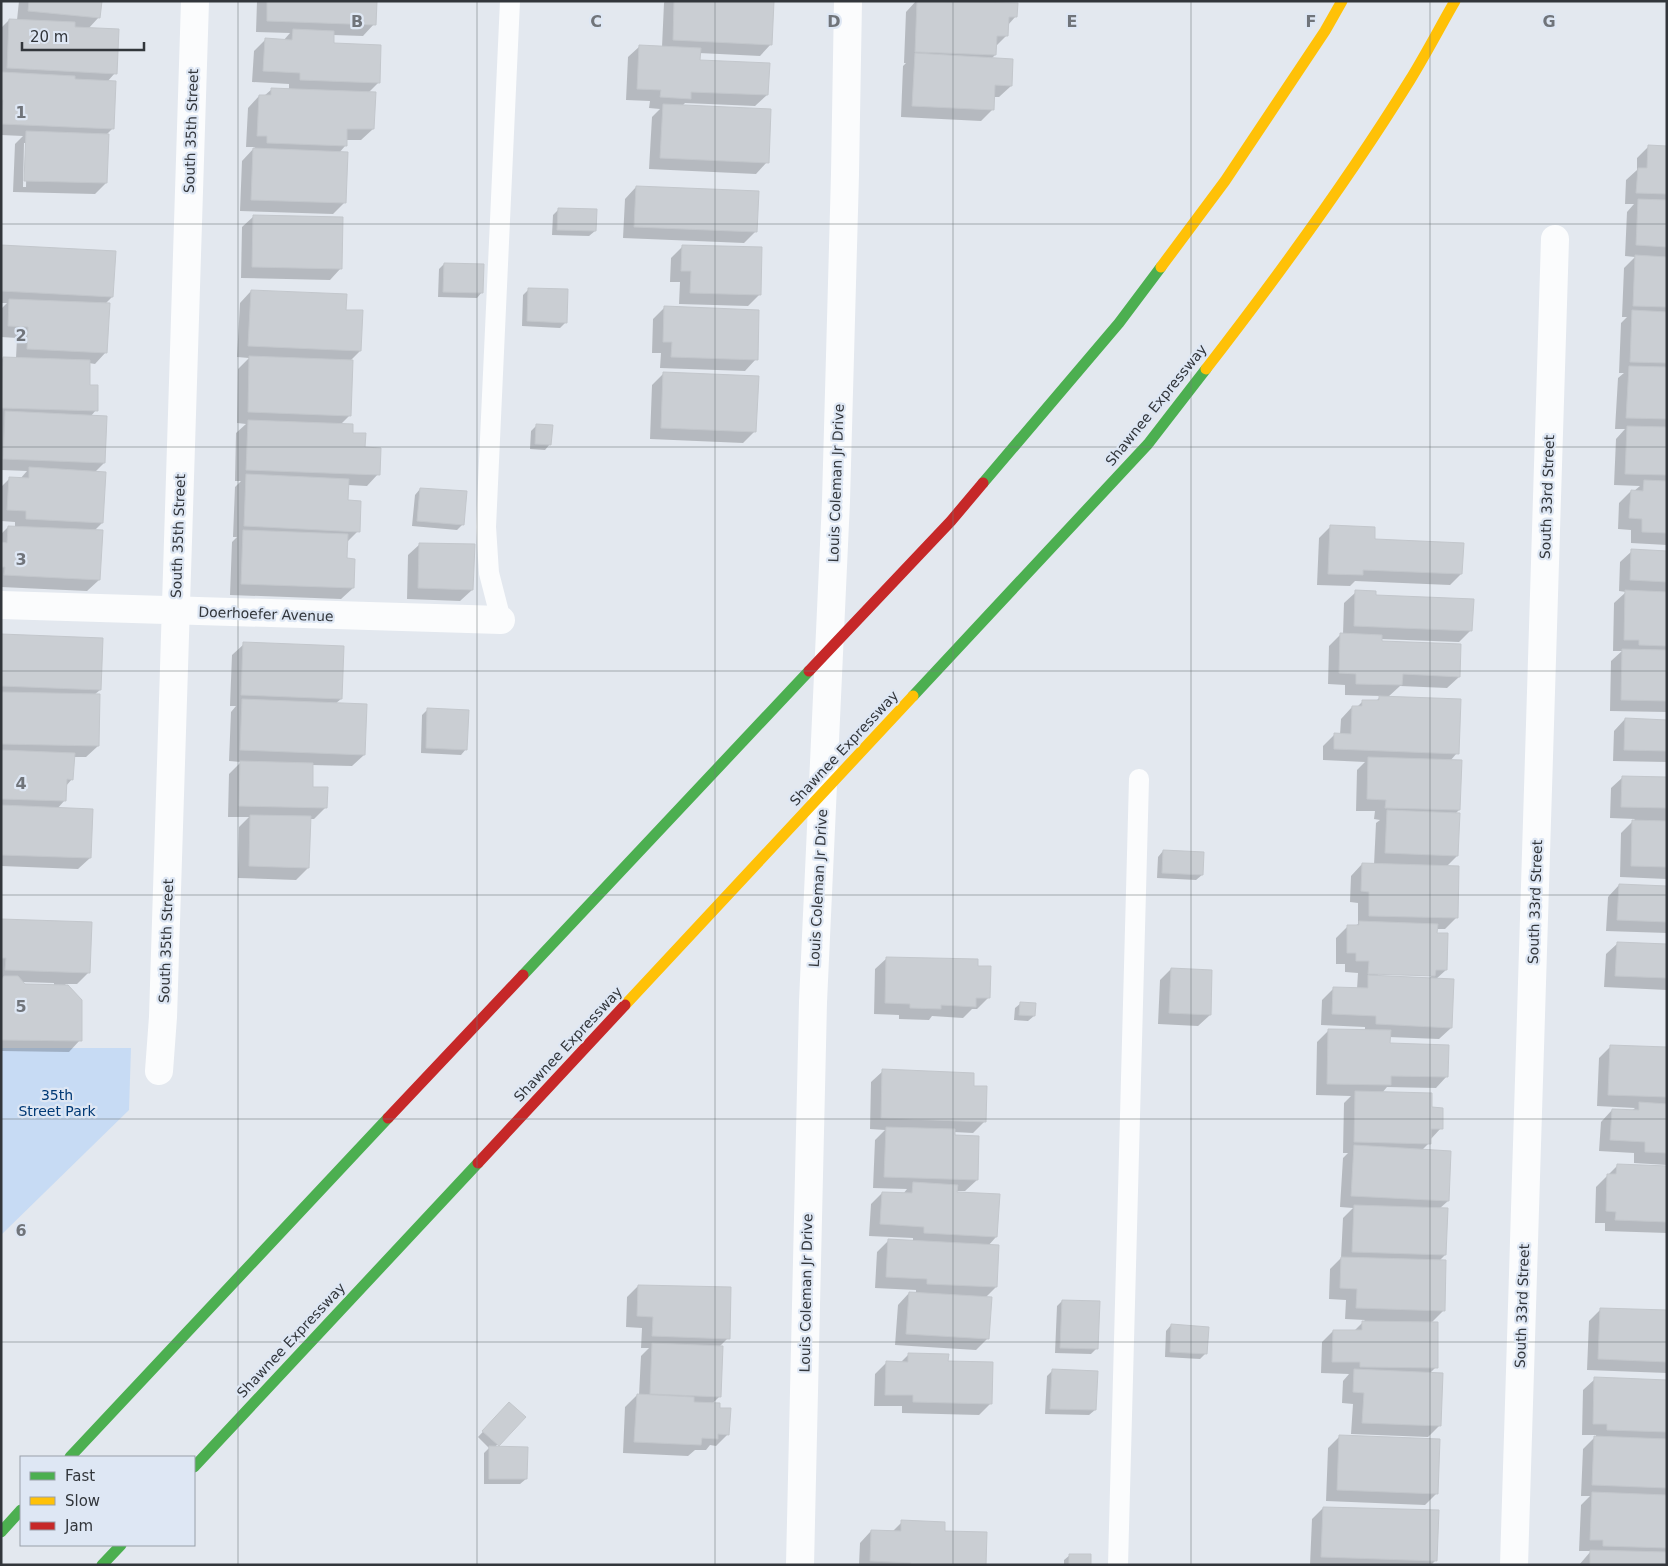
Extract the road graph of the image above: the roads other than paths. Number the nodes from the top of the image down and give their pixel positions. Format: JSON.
{"nodes":[{"id":1,"x":194,"y":1,"type":"edge"},
{"id":2,"x":510,"y":1,"type":"edge"},
{"id":3,"x":848,"y":1,"type":"edge"},
{"id":4,"x":1342,"y":1,"type":"edge"},
{"id":5,"x":1455,"y":1,"type":"edge"},
{"id":6,"x":1555,"y":239,"type":"dead end"},
{"id":7,"x":1,"y":605,"type":"edge"},
{"id":8,"x":176,"y":611,"type":"junction"},
{"id":9,"x":501,"y":620,"type":"joint"},
{"id":10,"x":1139,"y":779,"type":"dead end"},
{"id":11,"x":159,"y":1071,"type":"dead end"},
{"id":12,"x":71,"y":1456,"type":"edge"},
{"id":13,"x":195,"y":1466,"type":"edge"},
{"id":14,"x":20,"y":1511,"type":"edge"},
{"id":15,"x":1,"y":1532,"type":"edge"},
{"id":16,"x":120,"y":1546,"type":"edge"},
{"id":17,"x":102,"y":1565,"type":"edge"},
{"id":18,"x":800,"y":1565,"type":"edge"},
{"id":19,"x":1118,"y":1565,"type":"edge"},
{"id":20,"x":1514,"y":1565,"type":"edge"}],
"edges":[{"from":1,"to":8,"type":"street","name":"South 35th Street"},
{"from":2,"to":9,"type":"lane"},
{"from":3,"to":18,"type":"street","name":"Louis Coleman Jr Drive"},
{"from":4,"to":12,"type":"highway"},
{"from":5,"to":13,"type":"highway","name":"Shawnee Expressway"},
{"from":6,"to":20,"type":"street","name":"South 33rd Street"},
{"from":7,"to":8,"type":"street","name":"Doerhoefer Avenue"},
{"from":8,"to":9,"type":"street","name":"Doerhoefer Avenue"},
{"from":8,"to":11,"type":"street","name":"South 35th Street"},
{"from":10,"to":19,"type":"lane"},
{"from":14,"to":15,"type":"highway"},
{"from":16,"to":17,"type":"highway"}]}
